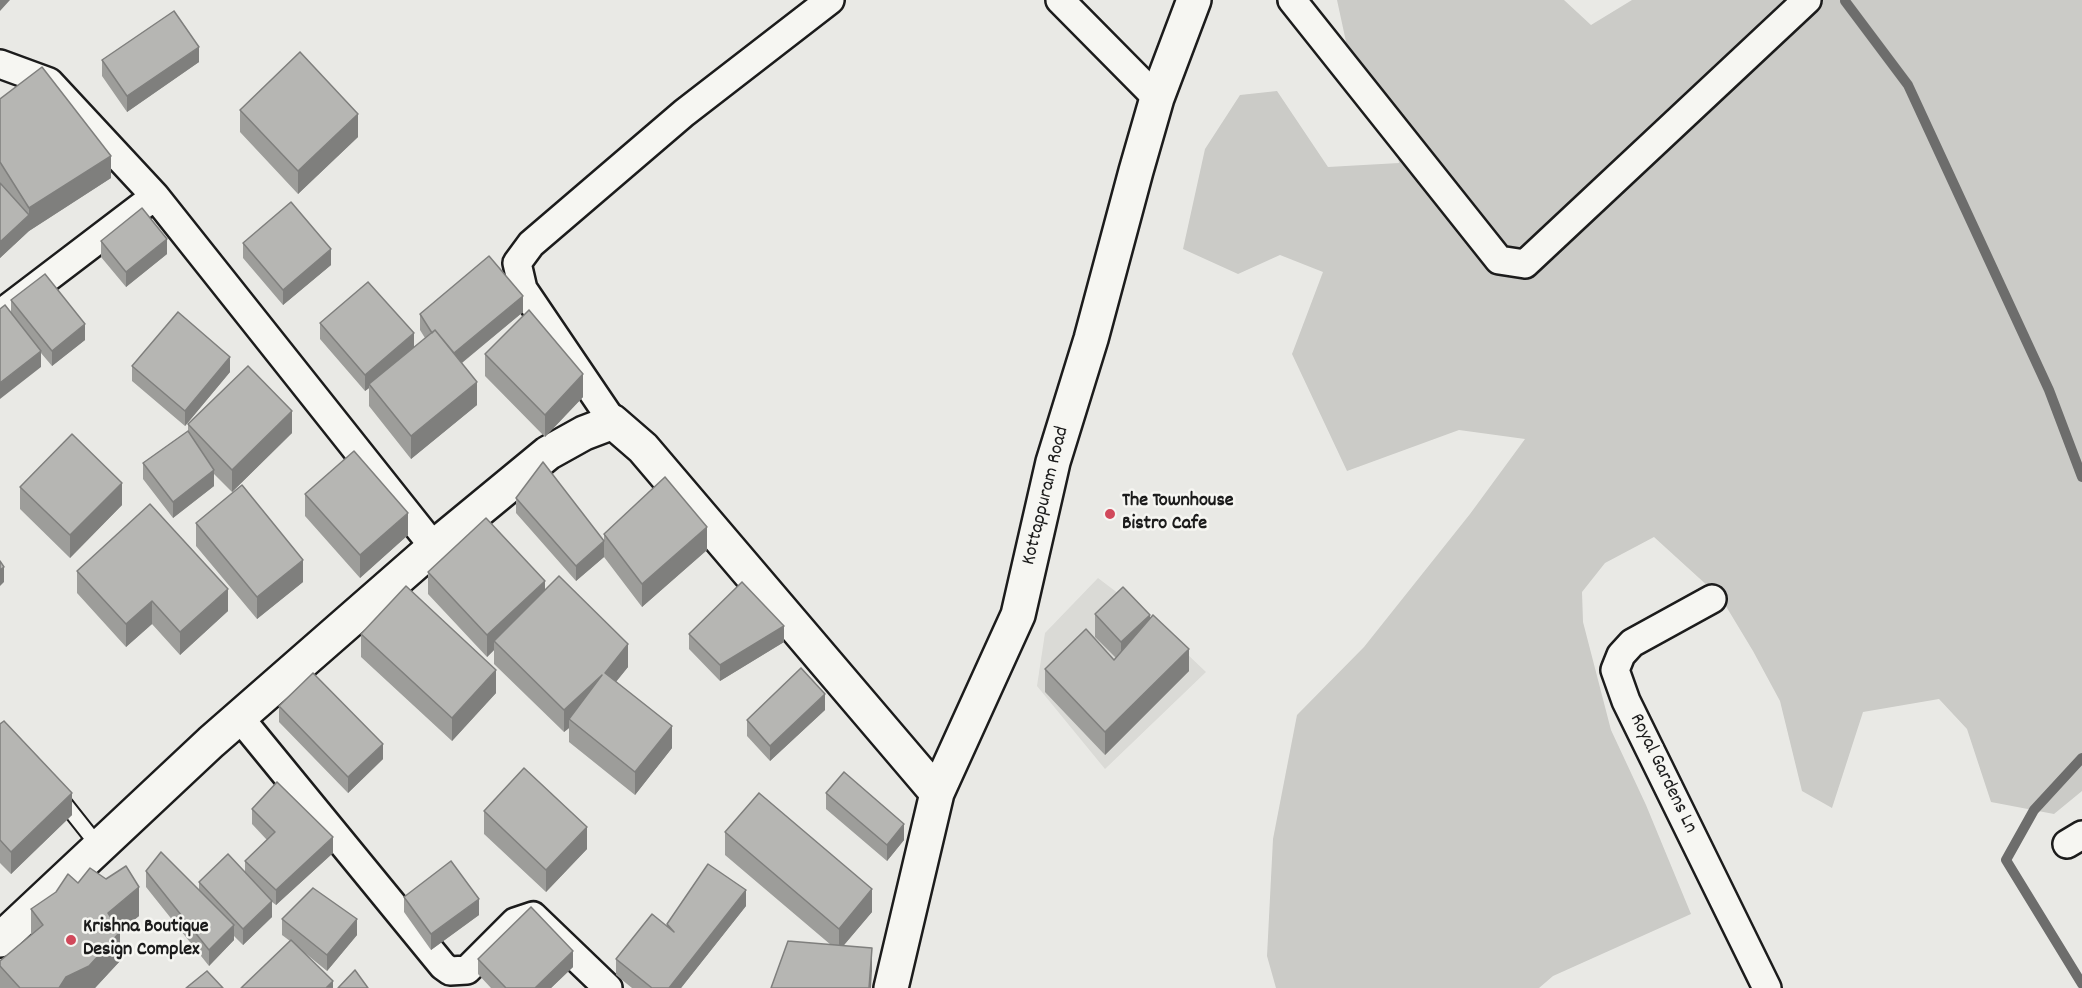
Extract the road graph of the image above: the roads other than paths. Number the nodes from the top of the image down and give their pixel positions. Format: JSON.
{"nodes":[{"id":1,"x":830,"y":0,"type":"edge"},
{"id":2,"x":1060,"y":0,"type":"edge"},
{"id":3,"x":1194,"y":0,"type":"edge"},
{"id":4,"x":1292,"y":0,"type":"edge"},
{"id":5,"x":1807,"y":0,"type":"edge"},
{"id":6,"x":0,"y":64,"type":"edge"},
{"id":7,"x":1157,"y":98,"type":"junction"},
{"id":8,"x":154,"y":196,"type":"junction"},
{"id":9,"x":0,"y":314,"type":"edge"},
{"id":10,"x":613,"y":422,"type":"junction"},
{"id":11,"x":434,"y":547,"type":"junction"},
{"id":12,"x":1712,"y":599,"type":"dead end"},
{"id":13,"x":239,"y":717,"type":"junction"},
{"id":14,"x":51,"y":785,"type":"edge"},
{"id":15,"x":937,"y":793,"type":"junction"},
{"id":16,"x":100,"y":848,"type":"junction"},
{"id":17,"x":0,"y":940,"type":"edge"},
{"id":18,"x":608,"y":988,"type":"edge"},
{"id":19,"x":891,"y":988,"type":"edge"},
{"id":20,"x":1767,"y":988,"type":"edge"}],
"edges":[{"from":1,"to":10,"type":"street"},
{"from":2,"to":7,"type":"street"},
{"from":3,"to":7,"type":"street","name":"Kottappuram Road"},
{"from":4,"to":5,"type":"street"},
{"from":6,"to":8,"type":"street"},
{"from":7,"to":15,"type":"street","name":"Kottappuram Road"},
{"from":8,"to":9,"type":"street"},
{"from":8,"to":11,"type":"street"},
{"from":10,"to":11,"type":"street"},
{"from":10,"to":15,"type":"street"},
{"from":11,"to":13,"type":"street"},
{"from":12,"to":20,"type":"street","name":"Royal Gardens Ln"},
{"from":13,"to":16,"type":"street"},
{"from":13,"to":18,"type":"street"},
{"from":14,"to":16,"type":"lane"},
{"from":15,"to":19,"type":"street","name":"Kottappuram Road"},
{"from":16,"to":17,"type":"street"}]}
